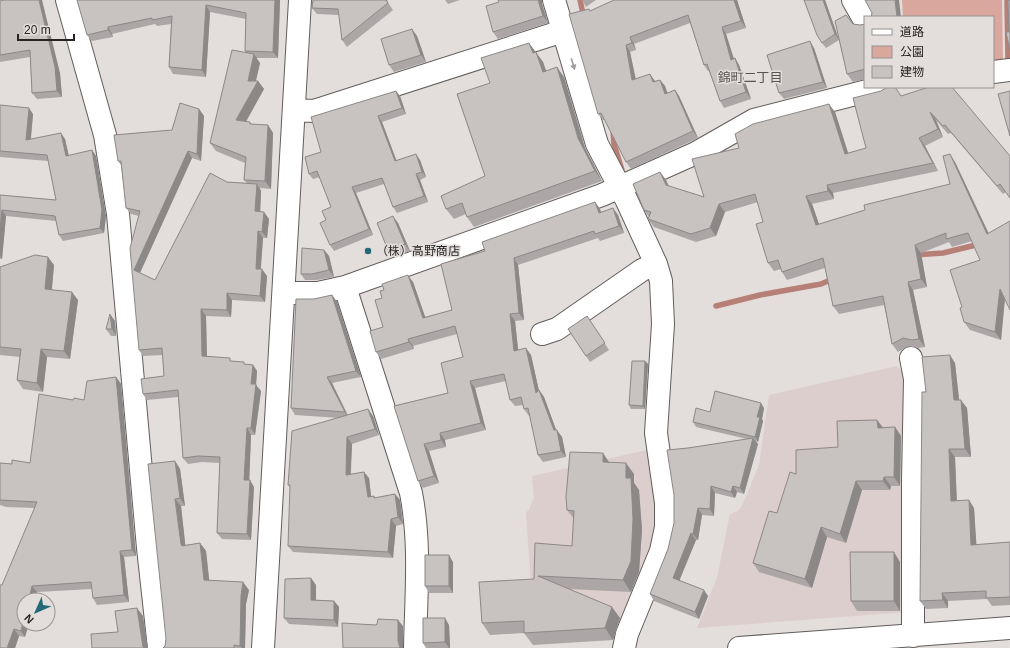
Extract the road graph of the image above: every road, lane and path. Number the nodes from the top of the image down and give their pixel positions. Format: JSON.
{"nodes":[{"id":1,"x":67,"y":0,"type":"edge"},
{"id":2,"x":300,"y":0,"type":"edge"},
{"id":3,"x":554,"y":0,"type":"edge"},
{"id":4,"x":853,"y":0,"type":"edge"},
{"id":5,"x":864,"y":19,"type":"edge"},
{"id":6,"x":564,"y":32,"type":"junction"},
{"id":7,"x":1010,"y":70,"type":"edge"},
{"id":8,"x":994,"y":72,"type":"edge"},
{"id":9,"x":878,"y":88,"type":"edge"},
{"id":10,"x":294,"y":110,"type":"junction"},
{"id":11,"x":620,"y":187,"type":"junction"},
{"id":12,"x":656,"y":264,"type":"junction"},
{"id":13,"x":345,"y":287,"type":"junction"},
{"id":14,"x":284,"y":293,"type":"junction"},
{"id":15,"x":542,"y":334,"type":"dead end"},
{"id":16,"x":911,"y":358,"type":"dead end"},
{"id":17,"x":1010,"y":628,"type":"edge"},
{"id":18,"x":913,"y":636,"type":"junction"},
{"id":19,"x":159,"y":648,"type":"edge"},
{"id":20,"x":264,"y":648,"type":"edge"},
{"id":21,"x":415,"y":648,"type":"edge"},
{"id":22,"x":624,"y":648,"type":"edge"},
{"id":23,"x":739,"y":648,"type":"edge"}],
"edges":[{"from":1,"to":19,"type":"street"},
{"from":2,"to":10,"type":"street"},
{"from":3,"to":6,"type":"street"},
{"from":4,"to":5,"type":"street"},
{"from":6,"to":10,"type":"street"},
{"from":6,"to":11,"type":"street","one_way":true},
{"from":7,"to":8,"type":"street"},
{"from":9,"to":11,"type":"street"},
{"from":10,"to":14,"type":"street"},
{"from":11,"to":12,"type":"street"},
{"from":11,"to":13,"type":"street"},
{"from":12,"to":15,"type":"street"},
{"from":12,"to":22,"type":"street"},
{"from":13,"to":14,"type":"street"},
{"from":13,"to":21,"type":"street"},
{"from":14,"to":20,"type":"street"},
{"from":16,"to":18,"type":"street"},
{"from":17,"to":18,"type":"street"},
{"from":18,"to":23,"type":"street"}]}
